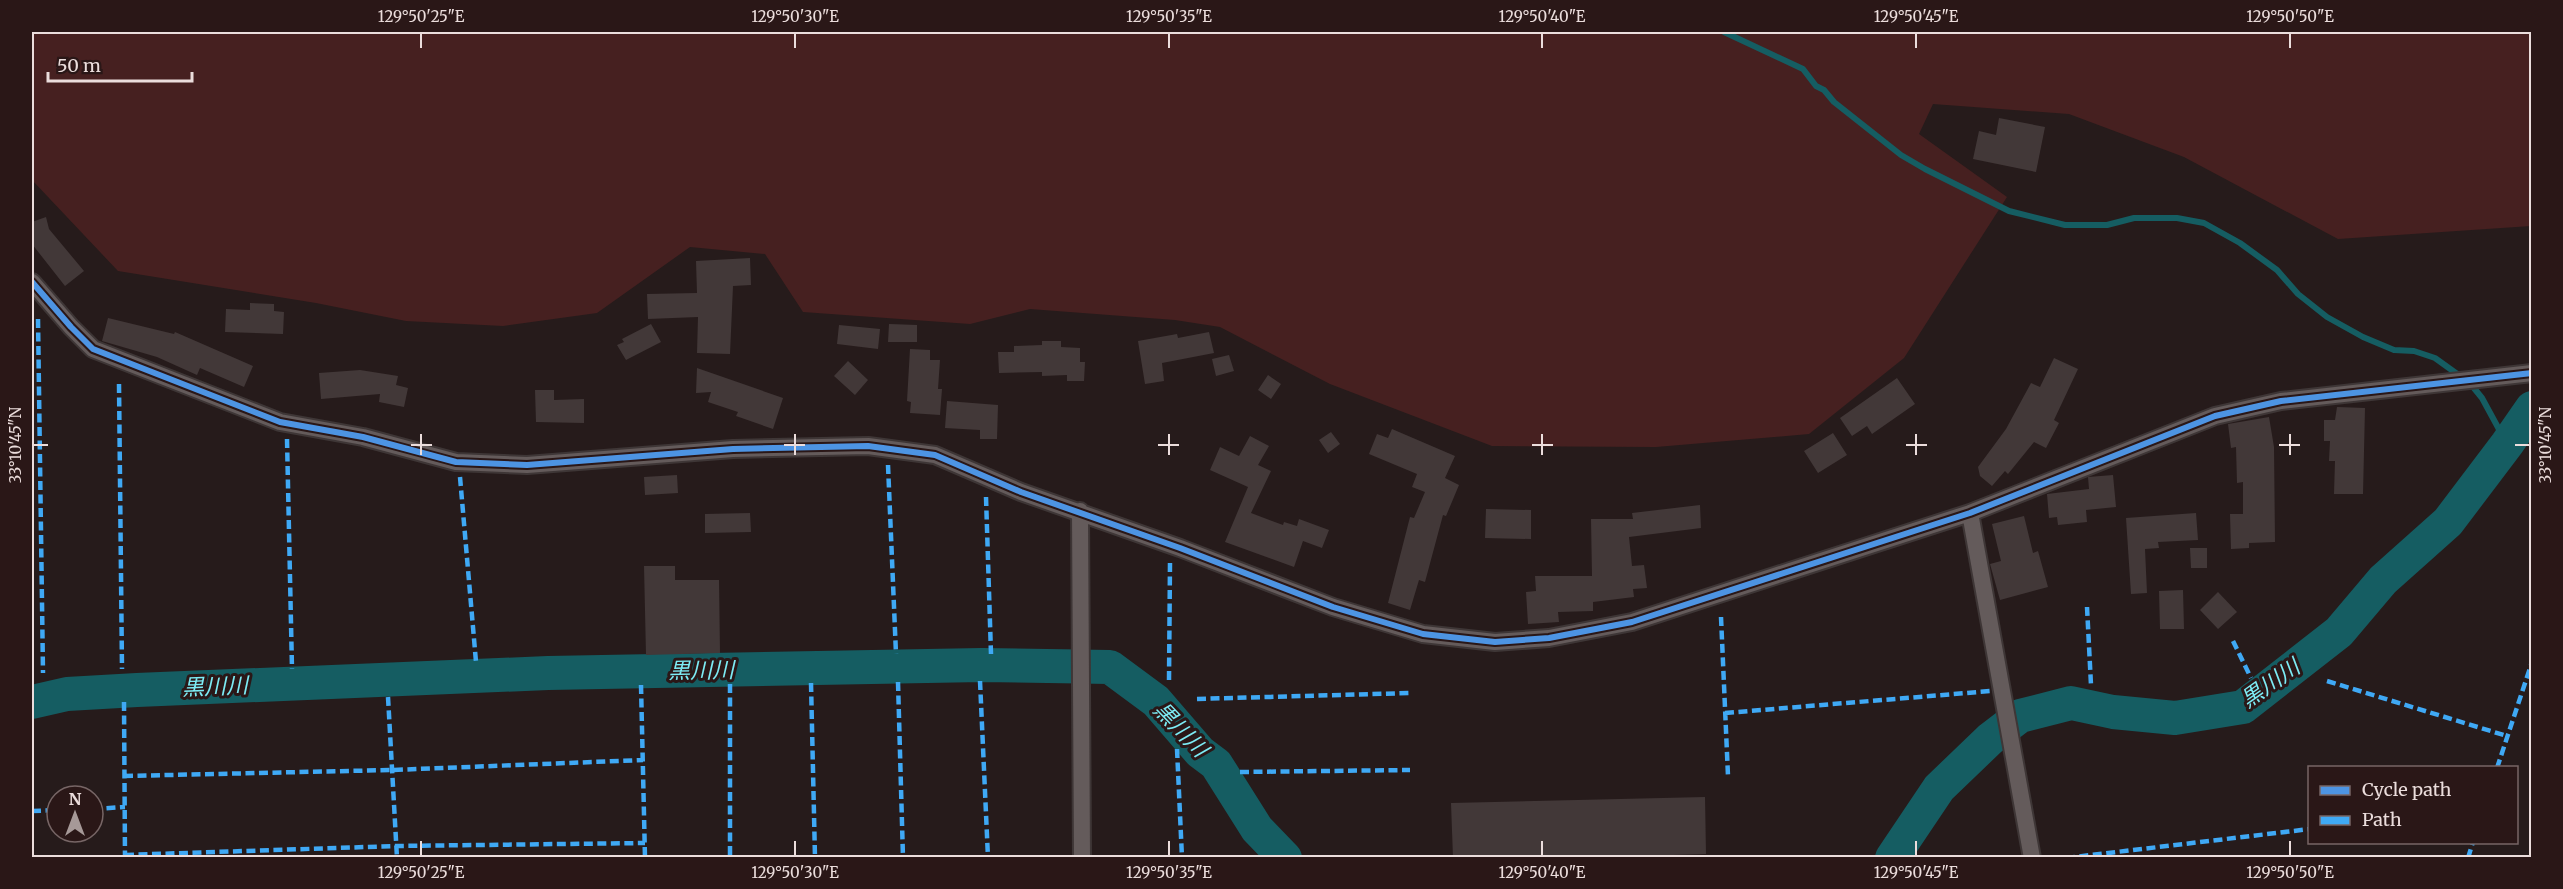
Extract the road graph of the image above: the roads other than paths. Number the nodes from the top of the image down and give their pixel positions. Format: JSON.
{"nodes":[{"id":1,"x":32,"y":282,"type":"edge"},
{"id":2,"x":2532,"y":374,"type":"edge"},
{"id":3,"x":1080,"y":511,"type":"junction"},
{"id":4,"x":1970,"y":513,"type":"junction"},
{"id":5,"x":1082,"y":858,"type":"edge"},
{"id":6,"x":2032,"y":858,"type":"edge"}],
"edges":[{"from":1,"to":3,"type":"street"},
{"from":2,"to":4,"type":"street"},
{"from":3,"to":4,"type":"street"},
{"from":3,"to":5,"type":"street"},
{"from":4,"to":6,"type":"street"}]}
